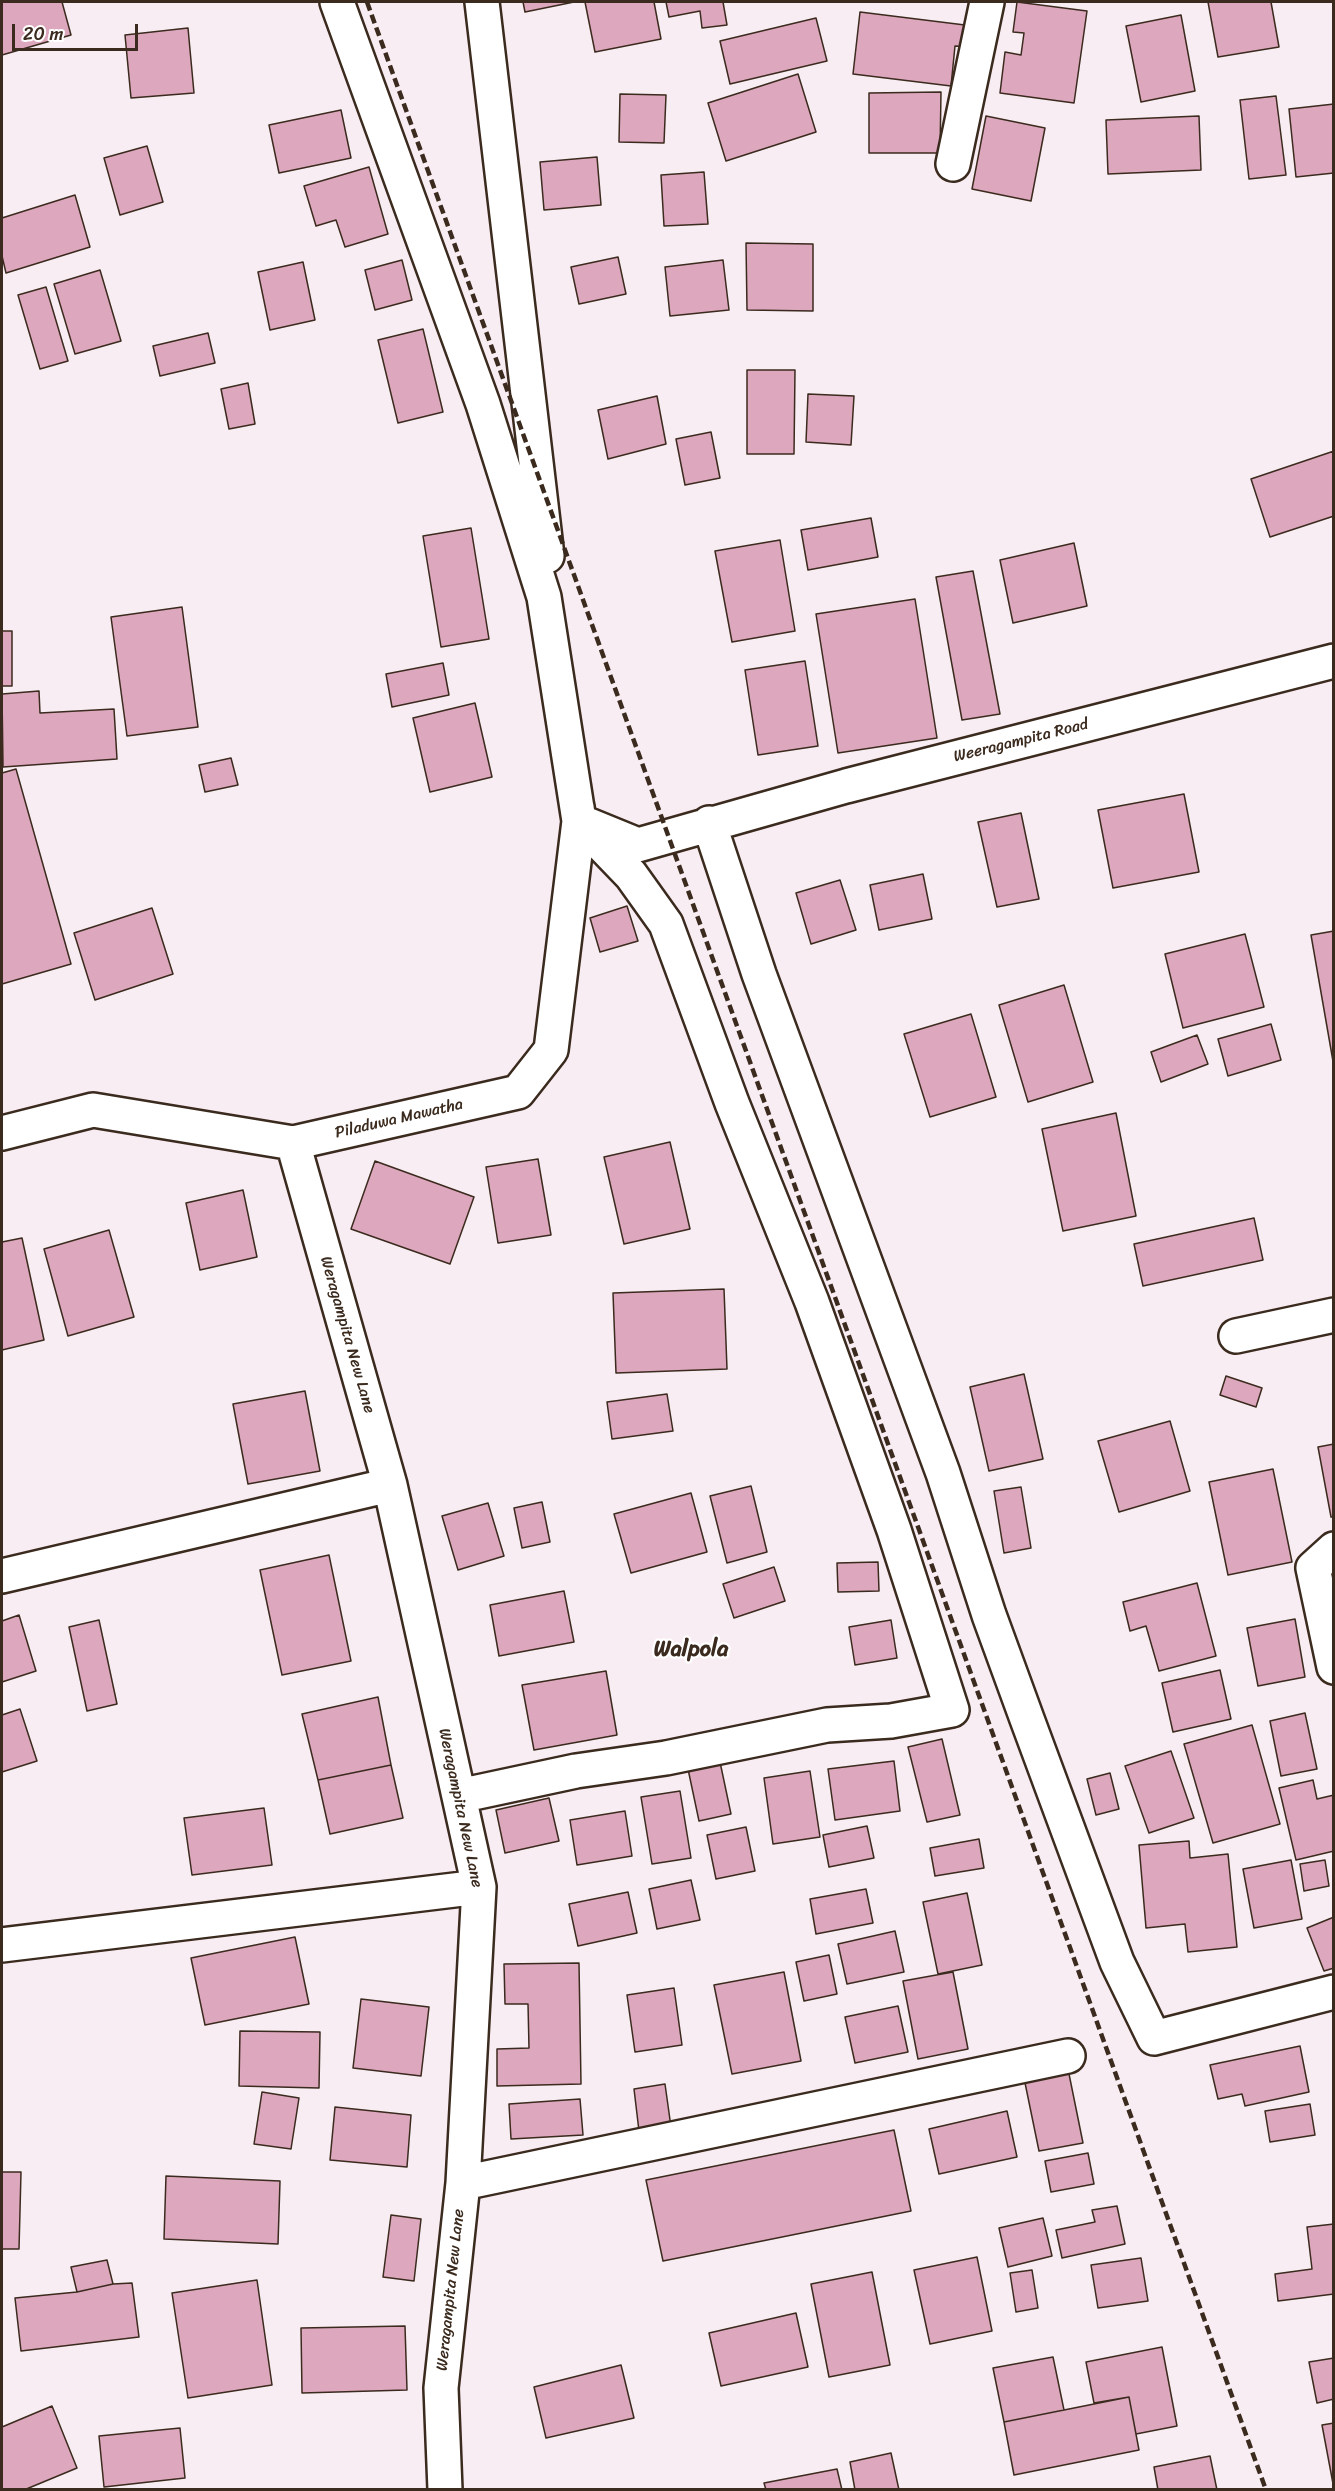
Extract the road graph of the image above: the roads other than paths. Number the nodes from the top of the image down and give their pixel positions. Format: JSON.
{"nodes":[{"id":1,"x":337,"y":2,"type":"edge"},
{"id":2,"x":482,"y":2,"type":"edge"},
{"id":3,"x":987,"y":2,"type":"edge"},
{"id":4,"x":953,"y":164,"type":"dead end"},
{"id":5,"x":1334,"y":661,"type":"edge"},
{"id":6,"x":579,"y":821,"type":"junction"},
{"id":7,"x":709,"y":823,"type":"junction"},
{"id":8,"x":2,"y":1133,"type":"edge"},
{"id":9,"x":293,"y":1143,"type":"junction"},
{"id":10,"x":1334,"y":1315,"type":"edge"},
{"id":11,"x":1236,"y":1336,"type":"dead end"},
{"id":12,"x":390,"y":1485,"type":"junction"},
{"id":13,"x":1334,"y":1549,"type":"edge"},
{"id":14,"x":2,"y":1576,"type":"edge"},
{"id":15,"x":1334,"y":1667,"type":"edge"},
{"id":16,"x":459,"y":1796,"type":"junction"},
{"id":17,"x":479,"y":1887,"type":"junction"},
{"id":18,"x":2,"y":1945,"type":"edge"},
{"id":19,"x":1334,"y":1992,"type":"edge"},
{"id":20,"x":1068,"y":2056,"type":"dead end"},
{"id":21,"x":463,"y":2183,"type":"junction"},
{"id":22,"x":446,"y":2490,"type":"edge"}],
"edges":[{"from":1,"to":6,"type":"street"},
{"from":2,"to":6,"type":"street"},
{"from":3,"to":4,"type":"street"},
{"from":5,"to":7,"type":"street","name":"Weeragampita Road"},
{"from":6,"to":7,"type":"street","name":"Weeragampita Road"},
{"from":6,"to":9,"type":"street","name":"Piladuwa Mawatha"},
{"from":6,"to":16,"type":"street"},
{"from":7,"to":19,"type":"street"},
{"from":8,"to":9,"type":"street","name":"Piladuwa Mawatha"},
{"from":9,"to":12,"type":"street","name":"Weragampita New Lane"},
{"from":10,"to":11,"type":"street"},
{"from":12,"to":14,"type":"street"},
{"from":12,"to":16,"type":"street","name":"Weragampita New Lane"},
{"from":13,"to":15,"type":"street"},
{"from":16,"to":17,"type":"street","name":"Weragampita New Lane"},
{"from":17,"to":18,"type":"street"},
{"from":17,"to":21,"type":"street","name":"Weragampita New Lane"},
{"from":20,"to":21,"type":"street"},
{"from":21,"to":22,"type":"street","name":"Weragampita New Lane"}]}
